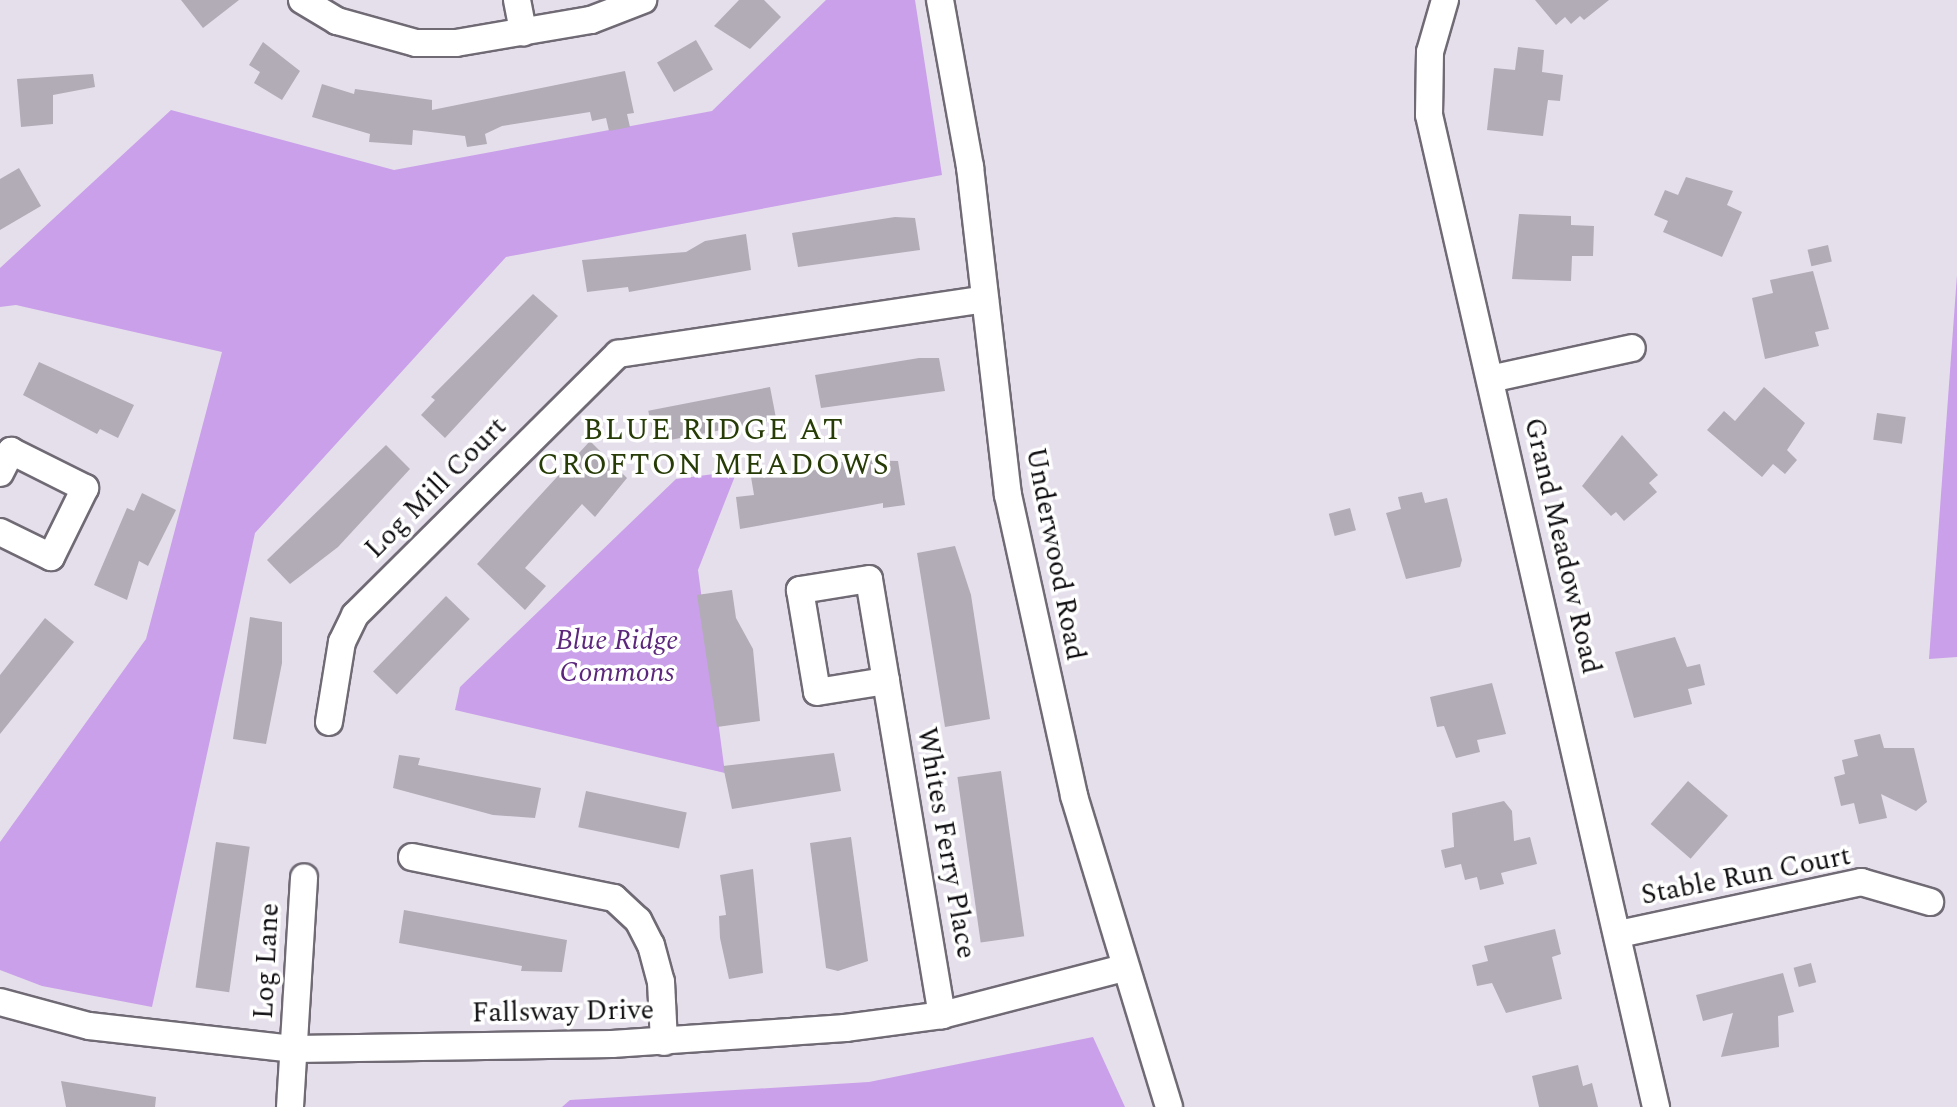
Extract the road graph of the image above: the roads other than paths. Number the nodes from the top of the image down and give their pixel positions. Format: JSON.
{"nodes":[{"id":1,"x":302,"y":0,"type":"edge"},
{"id":2,"x":517,"y":0,"type":"edge"},
{"id":3,"x":643,"y":0,"type":"edge"},
{"id":4,"x":940,"y":0,"type":"edge"},
{"id":5,"x":1445,"y":0,"type":"edge"},
{"id":6,"x":523,"y":32,"type":"junction"},
{"id":7,"x":985,"y":299,"type":"junction"},
{"id":8,"x":1632,"y":348,"type":"dead end"},
{"id":9,"x":1490,"y":379,"type":"junction"},
{"id":10,"x":0,"y":473,"type":"edge"},
{"id":11,"x":4,"y":543,"type":"edge"},
{"id":12,"x":886,"y":681,"type":"junction"},
{"id":13,"x":329,"y":722,"type":"dead end"},
{"id":14,"x":412,"y":857,"type":"dead end"},
{"id":15,"x":304,"y":877,"type":"dead end"},
{"id":16,"x":1930,"y":902,"type":"dead end"},
{"id":17,"x":1619,"y":934,"type":"junction"},
{"id":18,"x":1124,"y":968,"type":"junction"},
{"id":19,"x":0,"y":1002,"type":"edge"},
{"id":20,"x":942,"y":1015,"type":"junction"},
{"id":21,"x":664,"y":1042,"type":"junction"},
{"id":22,"x":295,"y":1049,"type":"junction"},
{"id":23,"x":290,"y":1107,"type":"edge"},
{"id":24,"x":1169,"y":1107,"type":"edge"},
{"id":25,"x":1656,"y":1107,"type":"edge"}],
"edges":[{"from":1,"to":6,"type":"street"},
{"from":2,"to":6,"type":"street"},
{"from":3,"to":6,"type":"street"},
{"from":4,"to":7,"type":"street","name":"Underwood Road"},
{"from":5,"to":9,"type":"street","name":"Grand Meadow Road"},
{"from":7,"to":13,"type":"street","name":"Log Mill Court"},
{"from":7,"to":18,"type":"street","name":"Underwood Road"},
{"from":8,"to":9,"type":"street"},
{"from":9,"to":17,"type":"street","name":"Grand Meadow Road"},
{"from":10,"to":11,"type":"street"},
{"from":12,"to":12,"type":"street","name":"Whites Ferry Place"},
{"from":12,"to":20,"type":"street","name":"Whites Ferry Place"},
{"from":14,"to":21,"type":"street"},
{"from":15,"to":22,"type":"street","name":"Log Lane"},
{"from":16,"to":17,"type":"street","name":"Stable Run Court"},
{"from":17,"to":25,"type":"street","name":"Grand Meadow Road"},
{"from":18,"to":20,"type":"street","name":"Fallsway Drive"},
{"from":18,"to":24,"type":"street","name":"Underwood Road"},
{"from":19,"to":22,"type":"street","name":"Fallsway Drive"},
{"from":20,"to":21,"type":"street","name":"Fallsway Drive"},
{"from":21,"to":22,"type":"street","name":"Fallsway Drive"},
{"from":22,"to":23,"type":"street","name":"Log Lane"}]}
